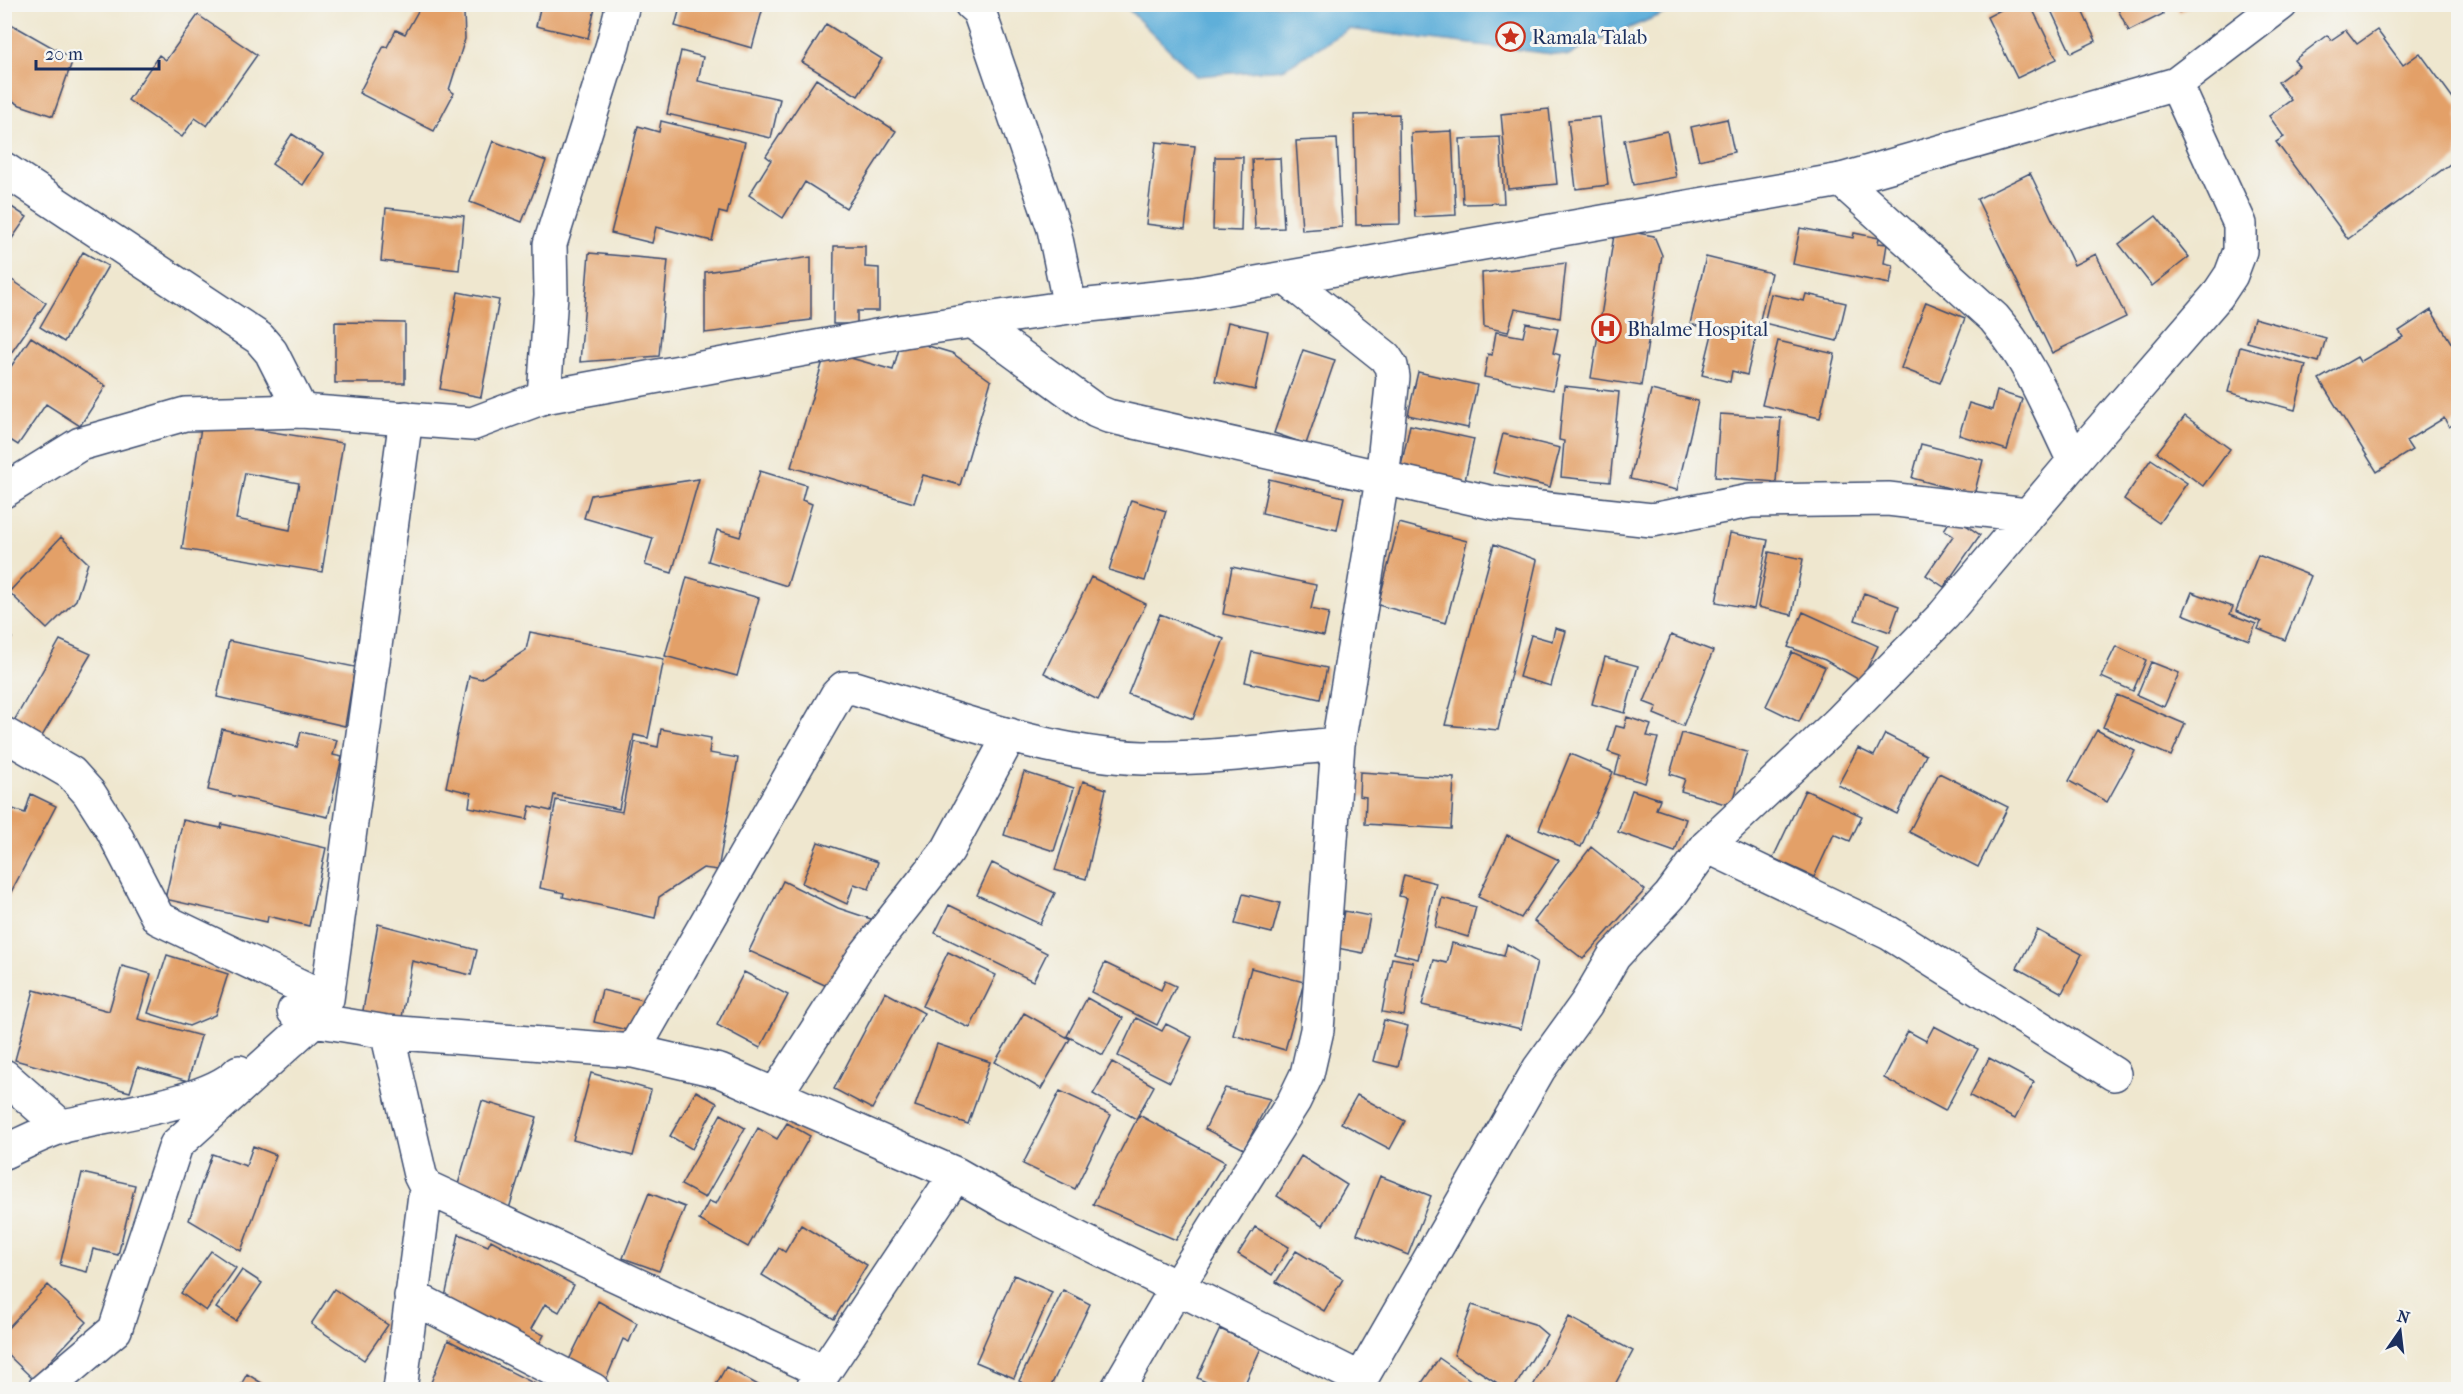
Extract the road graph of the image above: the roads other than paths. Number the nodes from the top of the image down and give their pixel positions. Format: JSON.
{"nodes":[{"id":1,"x":622,"y":4,"type":"edge"},
{"id":2,"x":971,"y":4,"type":"edge"},
{"id":3,"x":2281,"y":4,"type":"edge"},
{"id":4,"x":2176,"y":84,"type":"junction"},
{"id":5,"x":4,"y":169,"type":"edge"},
{"id":6,"x":1841,"y":180,"type":"junction"},
{"id":7,"x":1286,"y":278,"type":"junction"},
{"id":8,"x":1070,"y":307,"type":"junction"},
{"id":9,"x":971,"y":321,"type":"junction"},
{"id":10,"x":544,"y":397,"type":"junction"},
{"id":11,"x":301,"y":411,"type":"junction"},
{"id":12,"x":406,"y":418,"type":"junction"},
{"id":13,"x":2074,"y":461,"type":"junction"},
{"id":14,"x":1382,"y":480,"type":"junction"},
{"id":15,"x":4,"y":491,"type":"edge"},
{"id":16,"x":2027,"y":515,"type":"junction"},
{"id":17,"x":4,"y":734,"type":"edge"},
{"id":18,"x":1010,"y":735,"type":"junction"},
{"id":19,"x":1338,"y":744,"type":"junction"},
{"id":20,"x":1707,"y":846,"type":"junction"},
{"id":21,"x":312,"y":1010,"type":"junction"},
{"id":22,"x":387,"y":1032,"type":"junction"},
{"id":23,"x":633,"y":1051,"type":"junction"},
{"id":24,"x":2114,"y":1074,"type":"dead end"},
{"id":25,"x":4,"y":1076,"type":"edge"},
{"id":26,"x":776,"y":1094,"type":"junction"},
{"id":27,"x":62,"y":1127,"type":"junction"},
{"id":28,"x":4,"y":1152,"type":"edge"},
{"id":29,"x":956,"y":1174,"type":"junction"},
{"id":30,"x":426,"y":1187,"type":"junction"},
{"id":31,"x":1177,"y":1287,"type":"junction"},
{"id":32,"x":411,"y":1296,"type":"junction"},
{"id":33,"x":818,"y":1381,"type":"edge"},
{"id":34,"x":1359,"y":1384,"type":"edge"},
{"id":35,"x":44,"y":1389,"type":"edge"},
{"id":36,"x":400,"y":1389,"type":"edge"},
{"id":37,"x":593,"y":1389,"type":"edge"},
{"id":38,"x":1117,"y":1389,"type":"edge"}],
"edges":[{"from":1,"to":10,"type":"street"},
{"from":2,"to":8,"type":"street"},
{"from":3,"to":4,"type":"street"},
{"from":4,"to":6,"type":"street"},
{"from":4,"to":13,"type":"street"},
{"from":5,"to":11,"type":"street"},
{"from":6,"to":7,"type":"street"},
{"from":6,"to":13,"type":"street"},
{"from":7,"to":8,"type":"street"},
{"from":7,"to":14,"type":"street"},
{"from":8,"to":9,"type":"street"},
{"from":9,"to":10,"type":"street"},
{"from":9,"to":14,"type":"street"},
{"from":10,"to":12,"type":"street"},
{"from":11,"to":12,"type":"street"},
{"from":11,"to":15,"type":"street"},
{"from":12,"to":21,"type":"street"},
{"from":13,"to":16,"type":"street"},
{"from":14,"to":16,"type":"street"},
{"from":14,"to":19,"type":"street"},
{"from":16,"to":20,"type":"street"},
{"from":17,"to":21,"type":"street"},
{"from":18,"to":19,"type":"street"},
{"from":18,"to":23,"type":"street"},
{"from":18,"to":26,"type":"street"},
{"from":19,"to":31,"type":"street"},
{"from":20,"to":24,"type":"street"},
{"from":20,"to":34,"type":"street"},
{"from":21,"to":22,"type":"street"},
{"from":21,"to":27,"type":"street"},
{"from":21,"to":35,"type":"street"},
{"from":22,"to":23,"type":"street"},
{"from":22,"to":30,"type":"street"},
{"from":23,"to":26,"type":"street"},
{"from":25,"to":27,"type":"street"},
{"from":26,"to":29,"type":"street"},
{"from":27,"to":28,"type":"street"},
{"from":29,"to":31,"type":"street"},
{"from":29,"to":33,"type":"street"},
{"from":30,"to":32,"type":"street"},
{"from":30,"to":33,"type":"street"},
{"from":31,"to":34,"type":"street"},
{"from":31,"to":38,"type":"street"},
{"from":32,"to":36,"type":"street"},
{"from":32,"to":37,"type":"street"}]}
